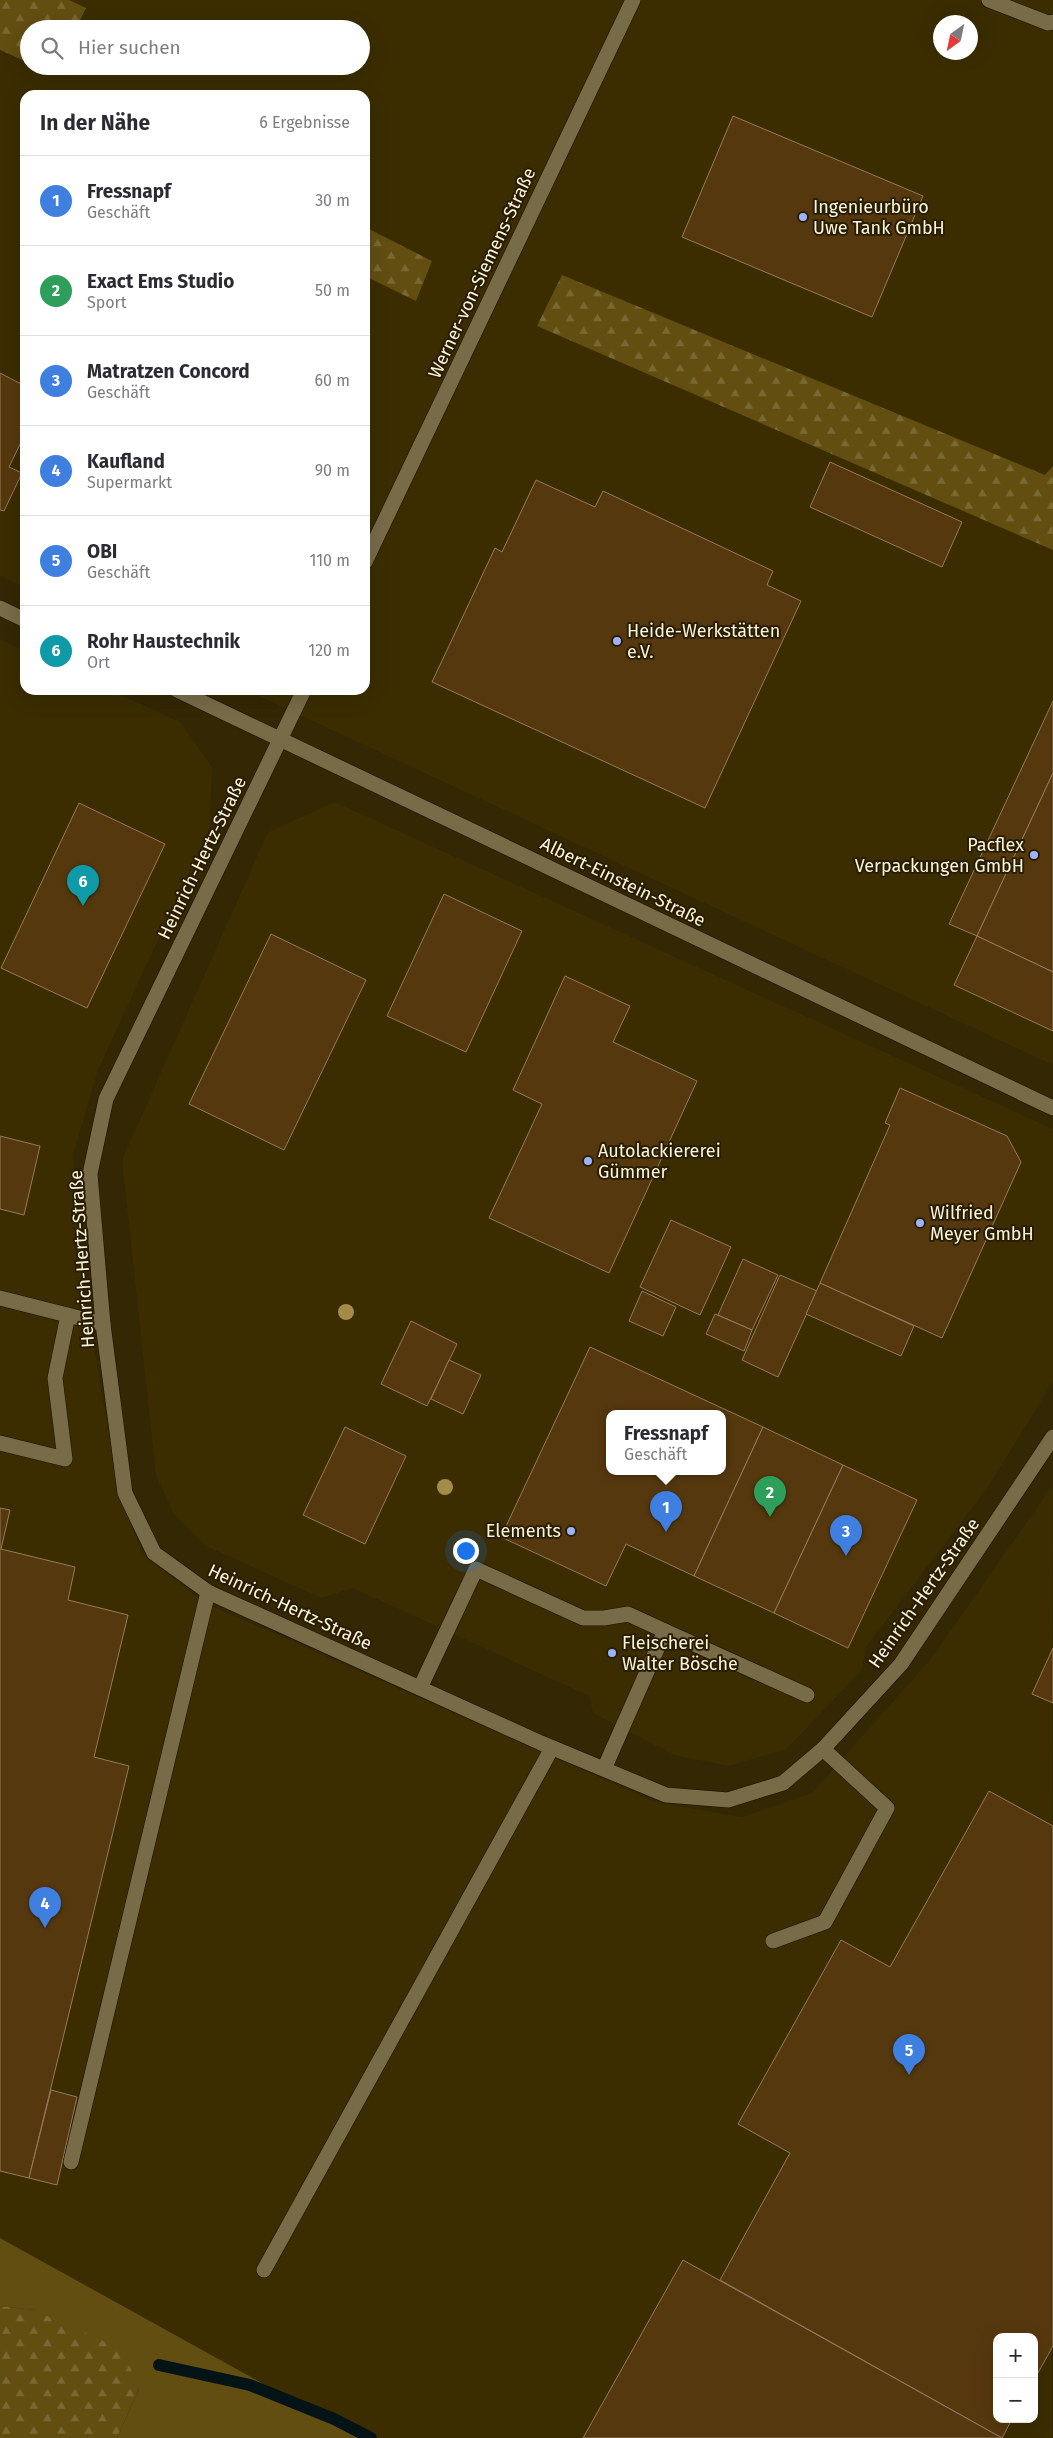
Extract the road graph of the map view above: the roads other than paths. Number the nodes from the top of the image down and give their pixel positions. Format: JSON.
{"nodes":[{"id":1,"x":633,"y":0,"type":"edge"},
{"id":2,"x":989,"y":0,"type":"edge"},
{"id":3,"x":1053,"y":22,"type":"edge"},
{"id":4,"x":370,"y":552,"type":"edge"},
{"id":5,"x":0,"y":608,"type":"edge"},
{"id":6,"x":20,"y":618,"type":"edge"},
{"id":7,"x":188,"y":695,"type":"edge"},
{"id":8,"x":302,"y":695,"type":"edge"},
{"id":9,"x":281,"y":738,"type":"junction"},
{"id":10,"x":1053,"y":1108,"type":"edge"},
{"id":11,"x":0,"y":1298,"type":"edge"},
{"id":12,"x":68,"y":1315,"type":"junction"},
{"id":13,"x":103,"y":1324,"type":"junction"},
{"id":14,"x":1053,"y":1437,"type":"edge"},
{"id":15,"x":0,"y":1443,"type":"edge"},
{"id":16,"x":208,"y":1592,"type":"junction"},
{"id":17,"x":665,"y":1631,"type":"junction"},
{"id":18,"x":420,"y":1688,"type":"junction"},
{"id":19,"x":807,"y":1695,"type":"dead end"},
{"id":20,"x":552,"y":1748,"type":"junction"},
{"id":21,"x":823,"y":1749,"type":"junction"},
{"id":22,"x":604,"y":1769,"type":"junction"},
{"id":23,"x":773,"y":1941,"type":"dead end"},
{"id":24,"x":71,"y":2162,"type":"dead end"},
{"id":25,"x":264,"y":2270,"type":"dead end"}],
"edges":[{"from":1,"to":4,"type":"street","name":"Werner-von-Siemens-Straße"},
{"from":2,"to":3,"type":"street"},
{"from":5,"to":6,"type":"street"},
{"from":7,"to":9,"type":"street","name":"Albert-Einstein-Straße"},
{"from":8,"to":9,"type":"street"},
{"from":9,"to":10,"type":"street","name":"Albert-Einstein-Straße"},
{"from":9,"to":13,"type":"street","name":"Heinrich-Hertz-Straße"},
{"from":11,"to":12,"type":"street"},
{"from":12,"to":13,"type":"street"},
{"from":12,"to":15,"type":"street"},
{"from":13,"to":16,"type":"street","name":"Heinrich-Hertz-Straße"},
{"from":14,"to":21,"type":"street","name":"Heinrich-Hertz-Straße"},
{"from":16,"to":18,"type":"street","name":"Heinrich-Hertz-Straße"},
{"from":16,"to":24,"type":"street"},
{"from":17,"to":18,"type":"street"},
{"from":17,"to":19,"type":"street"},
{"from":17,"to":22,"type":"street"},
{"from":18,"to":20,"type":"street","name":"Heinrich-Hertz-Straße"},
{"from":20,"to":22,"type":"street","name":"Heinrich-Hertz-Straße"},
{"from":20,"to":25,"type":"street"},
{"from":21,"to":22,"type":"street","name":"Heinrich-Hertz-Straße"},
{"from":21,"to":23,"type":"street"}]}
